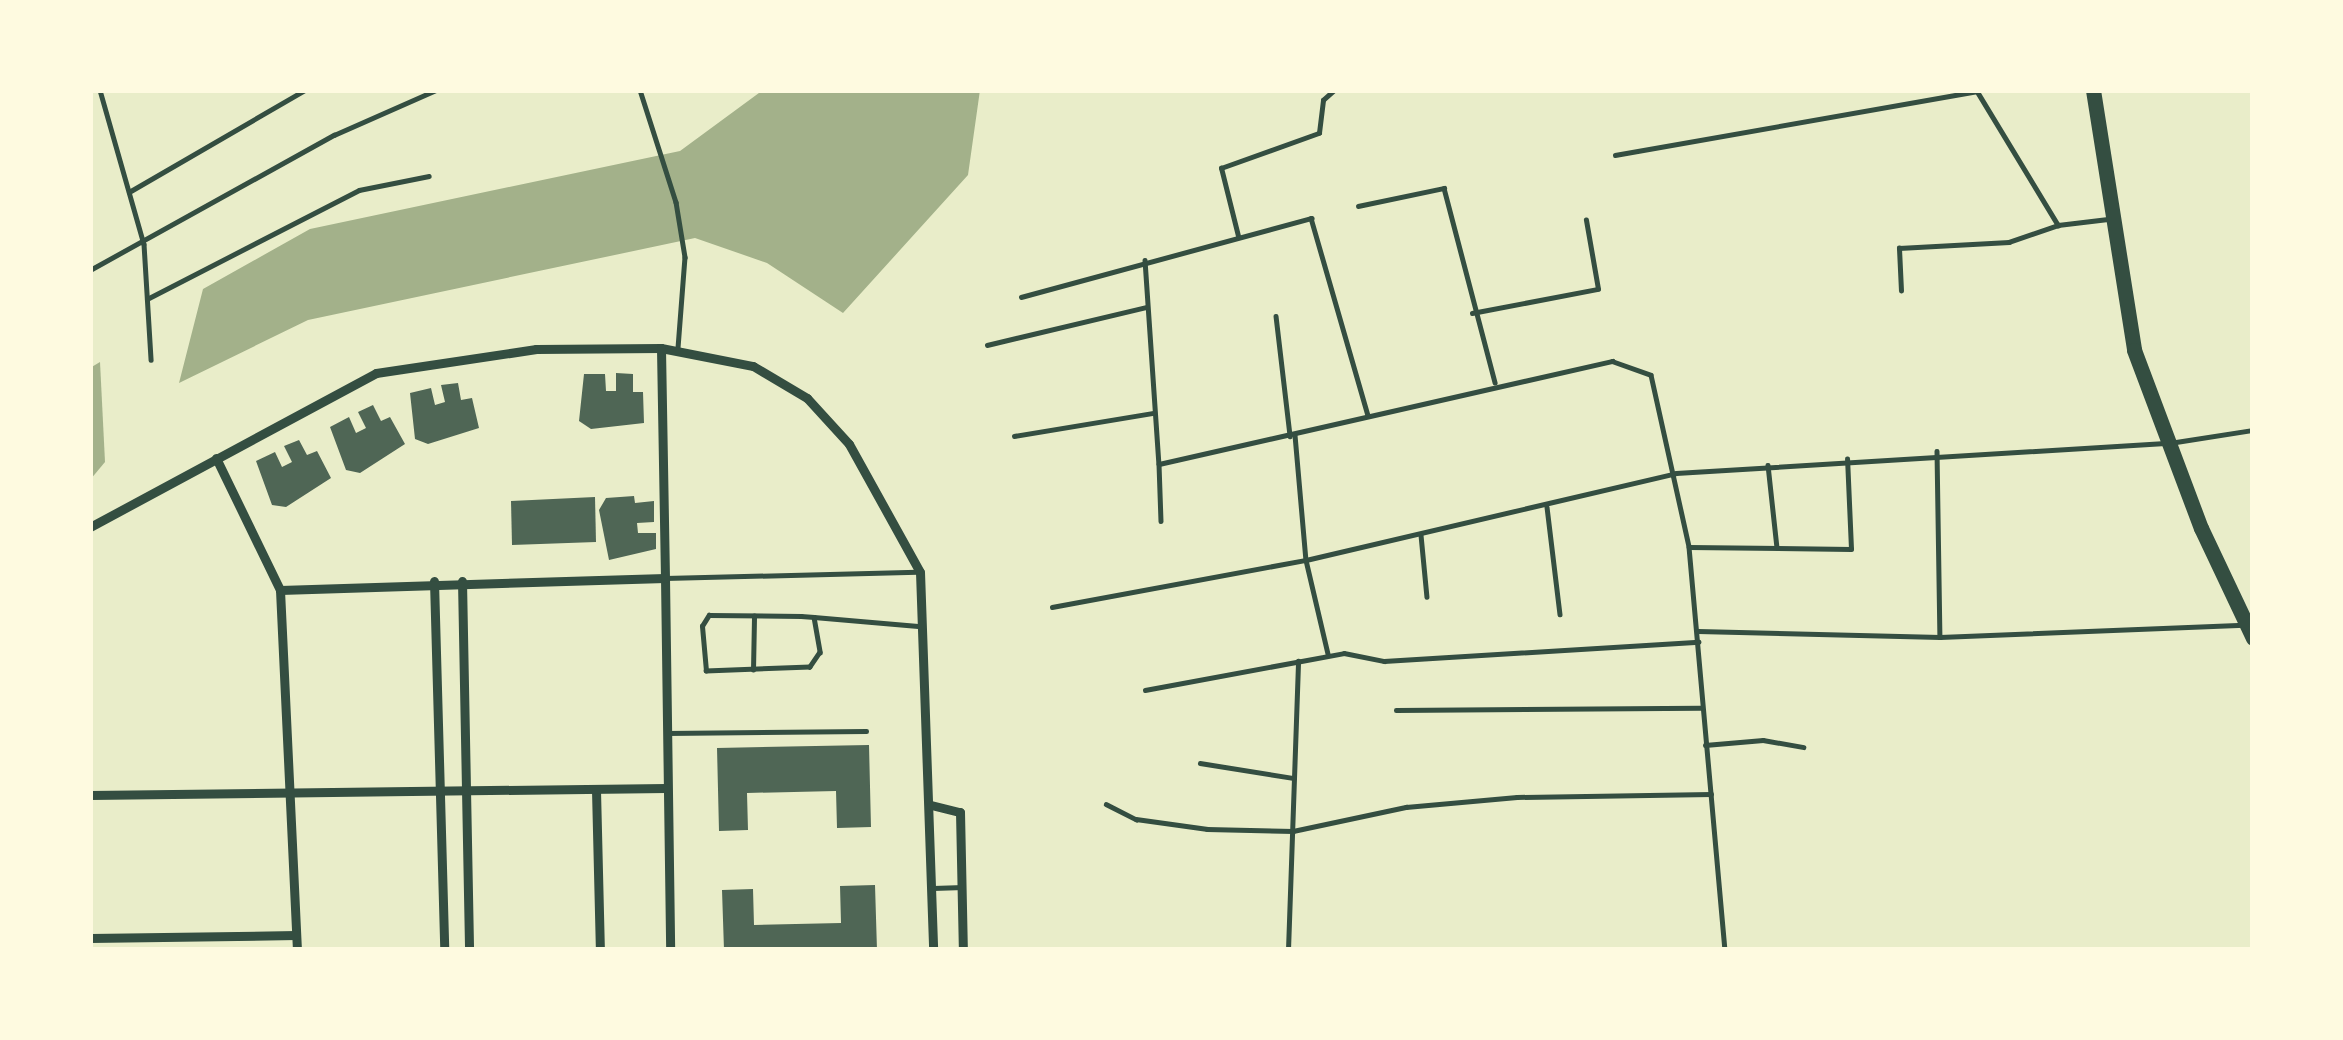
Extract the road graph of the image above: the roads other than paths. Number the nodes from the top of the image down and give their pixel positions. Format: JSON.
{"nodes":[{"id":1,"x":100,"y":90,"type":"edge"},
{"id":2,"x":305,"y":90,"type":"edge"},
{"id":3,"x":436,"y":90,"type":"edge"},
{"id":4,"x":640,"y":90,"type":"edge"},
{"id":5,"x":1334,"y":90,"type":"edge"},
{"id":6,"x":1977,"y":90,"type":"edge"},
{"id":7,"x":2093,"y":90,"type":"edge"},
{"id":8,"x":1615,"y":155,"type":"dead end"},
{"id":9,"x":430,"y":176,"type":"dead end"},
{"id":10,"x":129,"y":192,"type":"junction"},
{"id":11,"x":1358,"y":206,"type":"dead end"},
{"id":12,"x":2113,"y":218,"type":"junction"},
{"id":13,"x":1586,"y":220,"type":"dead end"},
{"id":14,"x":2058,"y":225,"type":"junction"},
{"id":15,"x":1238,"y":236,"type":"junction"},
{"id":16,"x":144,"y":244,"type":"junction"},
{"id":17,"x":1145,"y":260,"type":"junction"},
{"id":18,"x":90,"y":270,"type":"edge"},
{"id":19,"x":1901,"y":291,"type":"dead end"},
{"id":20,"x":1021,"y":297,"type":"dead end"},
{"id":21,"x":147,"y":299,"type":"junction"},
{"id":22,"x":1147,"y":307,"type":"junction"},
{"id":23,"x":1472,"y":313,"type":"junction"},
{"id":24,"x":1276,"y":316,"type":"dead end"},
{"id":25,"x":987,"y":345,"type":"dead end"},
{"id":26,"x":661,"y":348,"type":"junction"},
{"id":27,"x":677,"y":351,"type":"junction"},
{"id":28,"x":151,"y":360,"type":"dead end"},
{"id":29,"x":1495,"y":382,"type":"junction"},
{"id":30,"x":1153,"y":413,"type":"junction"},
{"id":31,"x":1368,"y":415,"type":"junction"},
{"id":32,"x":2253,"y":430,"type":"edge"},
{"id":33,"x":1014,"y":436,"type":"dead end"},
{"id":34,"x":1292,"y":436,"type":"junction"},
{"id":35,"x":2172,"y":442,"type":"junction"},
{"id":36,"x":1937,"y":452,"type":"junction"},
{"id":37,"x":216,"y":458,"type":"junction"},
{"id":38,"x":1847,"y":459,"type":"junction"},
{"id":39,"x":1159,"y":464,"type":"junction"},
{"id":40,"x":1768,"y":465,"type":"junction"},
{"id":41,"x":1676,"y":473,"type":"junction"},
{"id":42,"x":1547,"y":507,"type":"junction"},
{"id":43,"x":1161,"y":521,"type":"dead end"},
{"id":44,"x":90,"y":526,"type":"edge"},
{"id":45,"x":1421,"y":535,"type":"junction"},
{"id":46,"x":1689,"y":547,"type":"junction"},
{"id":47,"x":1777,"y":548,"type":"junction"},
{"id":48,"x":1306,"y":560,"type":"junction"},
{"id":49,"x":920,"y":572,"type":"junction"},
{"id":50,"x":665,"y":578,"type":"junction"},
{"id":51,"x":434,"y":581,"type":"junction"},
{"id":52,"x":462,"y":581,"type":"junction"},
{"id":53,"x":280,"y":590,"type":"junction"},
{"id":54,"x":1427,"y":597,"type":"dead end"},
{"id":55,"x":1052,"y":607,"type":"dead end"},
{"id":56,"x":1561,"y":614,"type":"dead end"},
{"id":57,"x":754,"y":616,"type":"junction"},
{"id":58,"x":814,"y":617,"type":"junction"},
{"id":59,"x":922,"y":626,"type":"junction"},
{"id":60,"x":1698,"y":631,"type":"junction"},
{"id":61,"x":2250,"y":631,"type":"edge"},
{"id":62,"x":1940,"y":637,"type":"junction"},
{"id":63,"x":1699,"y":642,"type":"junction"},
{"id":64,"x":1328,"y":656,"type":"junction"},
{"id":65,"x":1298,"y":662,"type":"junction"},
{"id":66,"x":753,"y":671,"type":"junction"},
{"id":67,"x":1144,"y":690,"type":"dead end"},
{"id":68,"x":1700,"y":708,"type":"junction"},
{"id":69,"x":1396,"y":710,"type":"dead end"},
{"id":70,"x":866,"y":731,"type":"dead end"},
{"id":71,"x":666,"y":734,"type":"junction"},
{"id":72,"x":1705,"y":745,"type":"junction"},
{"id":73,"x":1803,"y":747,"type":"dead end"},
{"id":74,"x":1200,"y":763,"type":"dead end"},
{"id":75,"x":1294,"y":778,"type":"junction"},
{"id":76,"x":666,"y":788,"type":"junction"},
{"id":77,"x":292,"y":790,"type":"junction"},
{"id":78,"x":596,"y":790,"type":"junction"},
{"id":79,"x":440,"y":794,"type":"junction"},
{"id":80,"x":466,"y":794,"type":"junction"},
{"id":81,"x":1712,"y":794,"type":"junction"},
{"id":82,"x":90,"y":795,"type":"edge"},
{"id":83,"x":1106,"y":804,"type":"dead end"},
{"id":84,"x":931,"y":805,"type":"junction"},
{"id":85,"x":1293,"y":831,"type":"junction"},
{"id":86,"x":963,"y":887,"type":"junction"},
{"id":87,"x":932,"y":888,"type":"junction"},
{"id":88,"x":296,"y":935,"type":"junction"},
{"id":89,"x":90,"y":938,"type":"edge"},
{"id":90,"x":297,"y":950,"type":"edge"},
{"id":91,"x":443,"y":950,"type":"edge"},
{"id":92,"x":469,"y":950,"type":"edge"},
{"id":93,"x":600,"y":950,"type":"edge"},
{"id":94,"x":670,"y":950,"type":"edge"},
{"id":95,"x":933,"y":950,"type":"edge"},
{"id":96,"x":963,"y":950,"type":"edge"},
{"id":97,"x":1288,"y":950,"type":"edge"},
{"id":98,"x":1725,"y":950,"type":"edge"}],
"edges":[{"from":1,"to":10,"type":"lane"},
{"from":2,"to":10,"type":"lane"},
{"from":3,"to":16,"type":"lane"},
{"from":4,"to":27,"type":"lane"},
{"from":5,"to":15,"type":"lane"},
{"from":6,"to":8,"type":"lane"},
{"from":6,"to":14,"type":"lane"},
{"from":7,"to":12,"type":"main road"},
{"from":9,"to":21,"type":"lane"},
{"from":10,"to":16,"type":"lane"},
{"from":11,"to":23,"type":"lane"},
{"from":12,"to":14,"type":"lane"},
{"from":12,"to":35,"type":"main road"},
{"from":13,"to":23,"type":"lane"},
{"from":14,"to":19,"type":"lane"},
{"from":15,"to":17,"type":"lane"},
{"from":15,"to":31,"type":"lane"},
{"from":16,"to":18,"type":"lane"},
{"from":16,"to":21,"type":"lane"},
{"from":17,"to":20,"type":"lane"},
{"from":17,"to":22,"type":"lane"},
{"from":21,"to":28,"type":"lane"},
{"from":22,"to":25,"type":"lane"},
{"from":22,"to":30,"type":"lane"},
{"from":23,"to":29,"type":"lane"},
{"from":24,"to":34,"type":"lane"},
{"from":26,"to":27,"type":"street"},
{"from":26,"to":37,"type":"street"},
{"from":26,"to":50,"type":"street"},
{"from":27,"to":49,"type":"street"},
{"from":29,"to":31,"type":"lane"},
{"from":29,"to":41,"type":"lane"},
{"from":30,"to":33,"type":"lane"},
{"from":30,"to":39,"type":"lane"},
{"from":31,"to":34,"type":"lane"},
{"from":32,"to":35,"type":"lane"},
{"from":34,"to":39,"type":"lane"},
{"from":34,"to":48,"type":"lane"},
{"from":35,"to":36,"type":"lane"},
{"from":35,"to":61,"type":"main road"},
{"from":36,"to":38,"type":"lane"},
{"from":36,"to":62,"type":"lane"},
{"from":37,"to":44,"type":"street"},
{"from":37,"to":53,"type":"street"},
{"from":38,"to":40,"type":"lane"},
{"from":38,"to":47,"type":"lane"},
{"from":39,"to":43,"type":"lane"},
{"from":40,"to":41,"type":"lane"},
{"from":40,"to":47,"type":"lane"},
{"from":41,"to":42,"type":"lane"},
{"from":41,"to":46,"type":"lane"},
{"from":42,"to":45,"type":"lane"},
{"from":42,"to":56,"type":"lane"},
{"from":45,"to":48,"type":"lane"},
{"from":45,"to":54,"type":"lane"},
{"from":46,"to":47,"type":"lane"},
{"from":46,"to":60,"type":"lane"},
{"from":48,"to":55,"type":"lane"},
{"from":48,"to":64,"type":"lane"},
{"from":49,"to":50,"type":"lane"},
{"from":49,"to":59,"type":"street"},
{"from":50,"to":52,"type":"street"},
{"from":50,"to":71,"type":"street"},
{"from":51,"to":52,"type":"street"},
{"from":51,"to":53,"type":"street"},
{"from":51,"to":79,"type":"street"},
{"from":52,"to":80,"type":"street"},
{"from":53,"to":77,"type":"street"},
{"from":57,"to":58,"type":"lane"},
{"from":57,"to":66,"type":"lane"},
{"from":57,"to":66,"type":"lane"},
{"from":58,"to":59,"type":"lane"},
{"from":58,"to":66,"type":"lane"},
{"from":59,"to":84,"type":"street"},
{"from":60,"to":62,"type":"lane"},
{"from":60,"to":63,"type":"lane"},
{"from":61,"to":62,"type":"lane"},
{"from":63,"to":64,"type":"lane"},
{"from":63,"to":68,"type":"lane"},
{"from":64,"to":65,"type":"lane"},
{"from":65,"to":67,"type":"lane"},
{"from":65,"to":75,"type":"lane"},
{"from":68,"to":69,"type":"lane"},
{"from":68,"to":72,"type":"lane"},
{"from":70,"to":71,"type":"lane"},
{"from":71,"to":76,"type":"street"},
{"from":72,"to":73,"type":"lane"},
{"from":72,"to":81,"type":"lane"},
{"from":74,"to":75,"type":"lane"},
{"from":75,"to":85,"type":"lane"},
{"from":76,"to":78,"type":"street"},
{"from":76,"to":94,"type":"street"},
{"from":77,"to":79,"type":"street"},
{"from":77,"to":82,"type":"street"},
{"from":77,"to":88,"type":"street"},
{"from":78,"to":80,"type":"street"},
{"from":78,"to":93,"type":"street"},
{"from":79,"to":80,"type":"street"},
{"from":79,"to":91,"type":"street"},
{"from":80,"to":92,"type":"street"},
{"from":81,"to":85,"type":"lane"},
{"from":81,"to":98,"type":"lane"},
{"from":83,"to":85,"type":"lane"},
{"from":84,"to":86,"type":"street"},
{"from":84,"to":87,"type":"street"},
{"from":85,"to":97,"type":"lane"},
{"from":86,"to":87,"type":"lane"},
{"from":86,"to":96,"type":"street"},
{"from":87,"to":95,"type":"street"},
{"from":88,"to":89,"type":"street"},
{"from":88,"to":90,"type":"street"}]}
